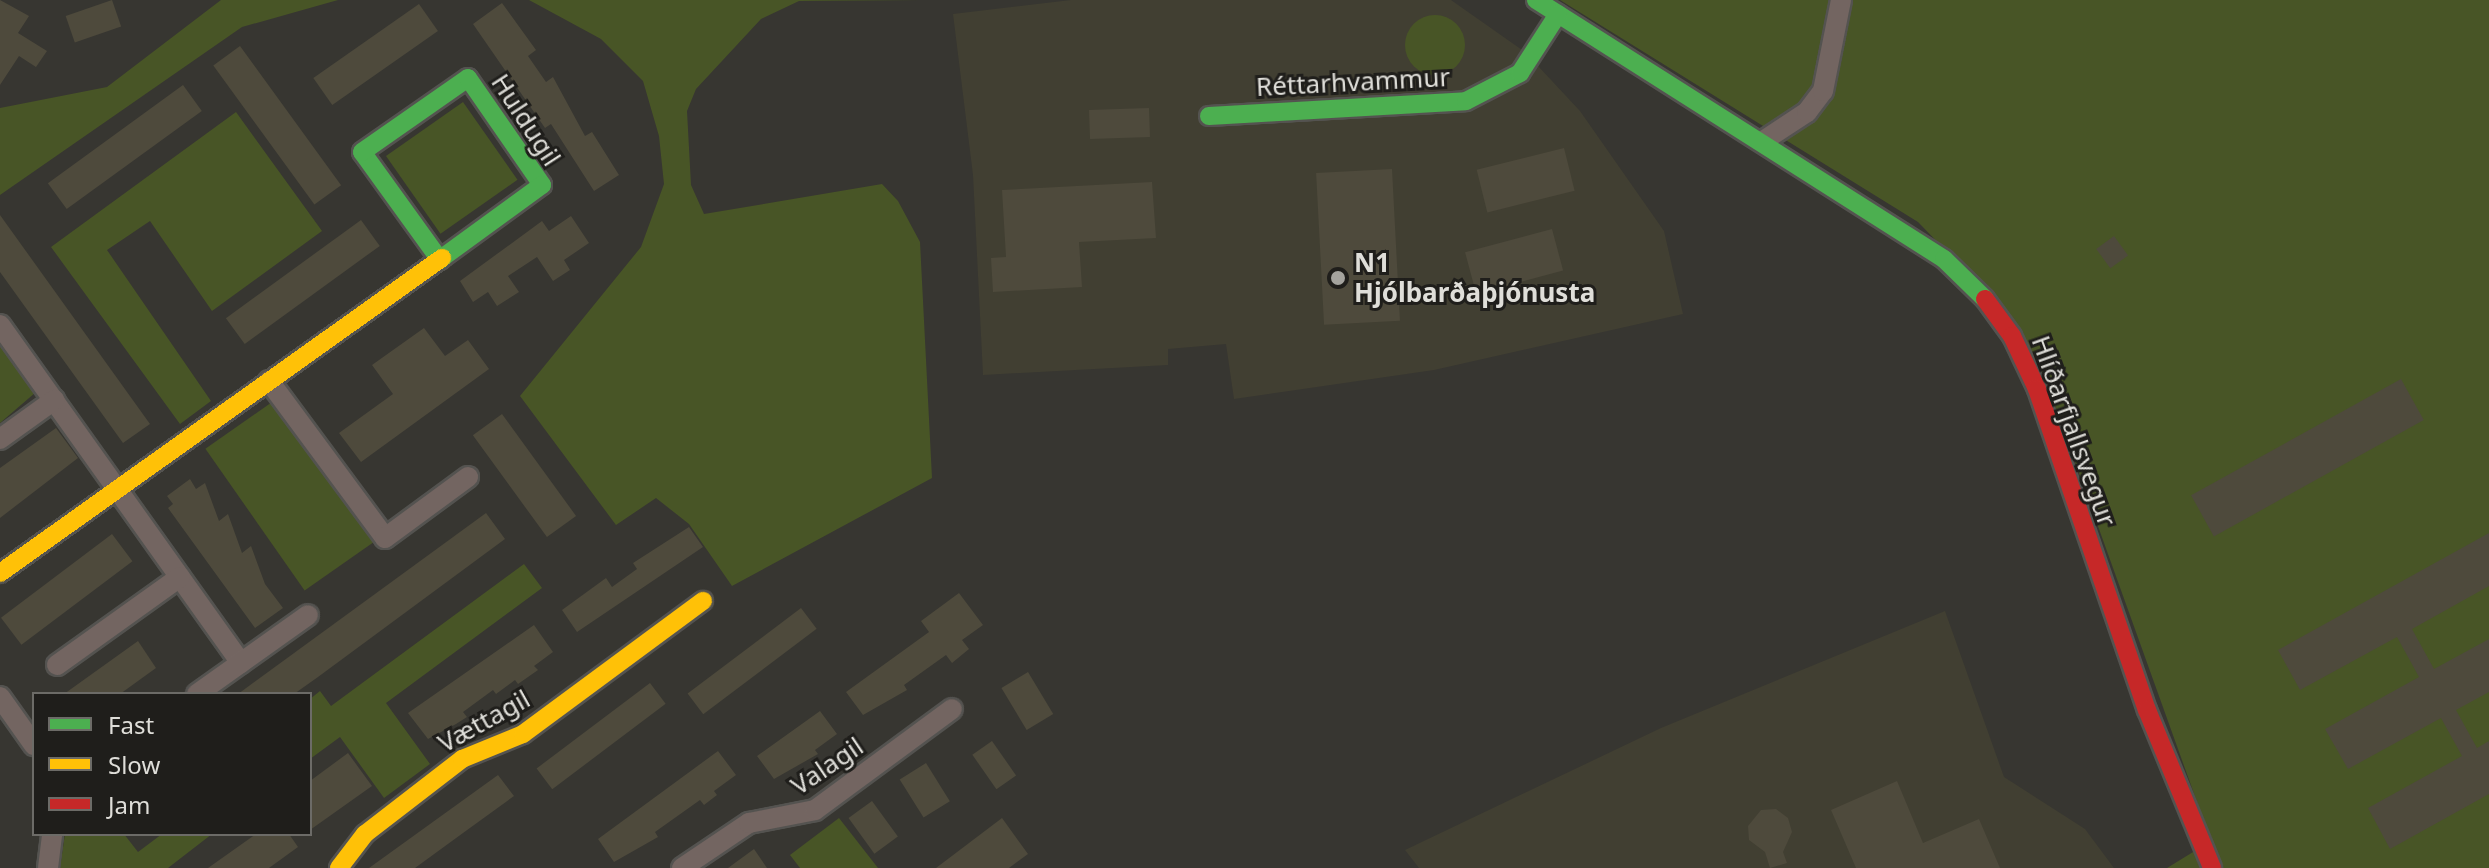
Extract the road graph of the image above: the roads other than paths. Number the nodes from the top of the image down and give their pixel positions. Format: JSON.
{"nodes":[{"id":1,"x":1536,"y":0,"type":"edge"},
{"id":2,"x":1841,"y":0,"type":"edge"},
{"id":3,"x":1558,"y":14,"type":"junction"},
{"id":4,"x":1209,"y":116,"type":"dead end"},
{"id":5,"x":1763,"y":141,"type":"junction"},
{"id":6,"x":440,"y":260,"type":"junction"},
{"id":7,"x":0,"y":325,"type":"edge"},
{"id":8,"x":269,"y":381,"type":"junction"},
{"id":9,"x":54,"y":400,"type":"junction"},
{"id":10,"x":0,"y":439,"type":"edge"},
{"id":11,"x":468,"y":477,"type":"dead end"},
{"id":12,"x":118,"y":489,"type":"junction"},
{"id":13,"x":0,"y":573,"type":"edge"},
{"id":14,"x":180,"y":577,"type":"junction"},
{"id":15,"x":703,"y":601,"type":"dead end"},
{"id":16,"x":308,"y":615,"type":"dead end"},
{"id":17,"x":241,"y":663,"type":"junction"},
{"id":18,"x":57,"y":665,"type":"dead end"},
{"id":19,"x":200,"y":692,"type":"edge"},
{"id":20,"x":0,"y":697,"type":"edge"},
{"id":21,"x":952,"y":709,"type":"dead end"},
{"id":22,"x":32,"y":742,"type":"edge"},
{"id":23,"x":52,"y":836,"type":"edge"},
{"id":24,"x":48,"y":868,"type":"edge"},
{"id":25,"x":339,"y":868,"type":"edge"},
{"id":26,"x":682,"y":868,"type":"edge"},
{"id":27,"x":2212,"y":868,"type":"edge"}],
"edges":[{"from":1,"to":3,"type":"street","name":"Hlíðarfjallsvegur"},
{"from":2,"to":5,"type":"street"},
{"from":3,"to":4,"type":"street","name":"Réttarhvammur"},
{"from":3,"to":5,"type":"street","name":"Hlíðarfjallsvegur"},
{"from":5,"to":27,"type":"street","name":"Hlíðarfjallsvegur"},
{"from":6,"to":6,"type":"street","name":"Huldugil"},
{"from":6,"to":8,"type":"street","name":"Huldugil"},
{"from":7,"to":9,"type":"street"},
{"from":8,"to":11,"type":"street"},
{"from":8,"to":12,"type":"street","name":"Huldugil"},
{"from":9,"to":10,"type":"street"},
{"from":9,"to":12,"type":"street"},
{"from":12,"to":13,"type":"street","name":"Huldugil"},
{"from":12,"to":14,"type":"street"},
{"from":14,"to":17,"type":"street"},
{"from":14,"to":18,"type":"street"},
{"from":15,"to":25,"type":"street","name":"Vættagil"},
{"from":16,"to":17,"type":"street"},
{"from":17,"to":19,"type":"street"},
{"from":20,"to":22,"type":"street"},
{"from":21,"to":26,"type":"street","name":"Valagil"},
{"from":23,"to":24,"type":"street"}]}
